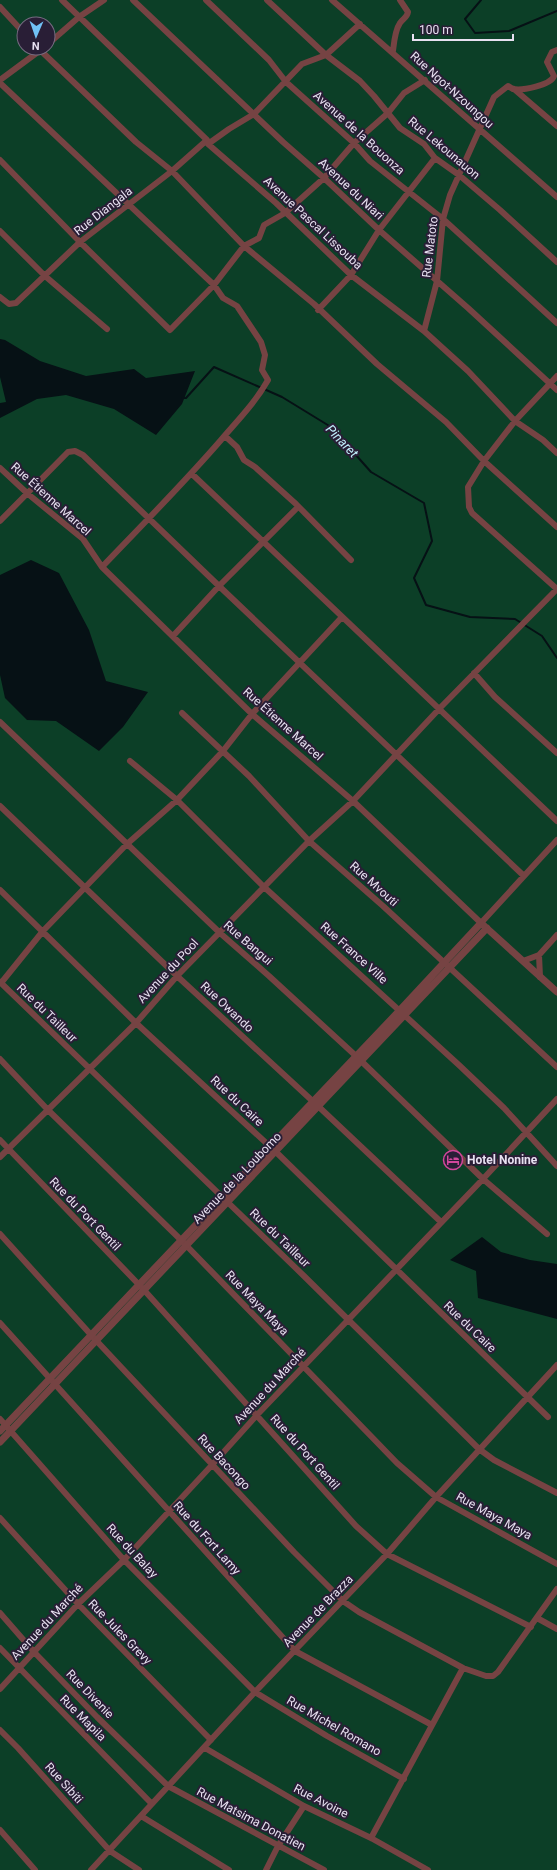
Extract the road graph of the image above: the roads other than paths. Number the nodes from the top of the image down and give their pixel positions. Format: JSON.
{"nodes":[{"id":1,"x":62,"y":0,"type":"edge"},
{"id":2,"x":104,"y":0,"type":"edge"},
{"id":3,"x":133,"y":0,"type":"edge"},
{"id":4,"x":206,"y":0,"type":"edge"},
{"id":5,"x":267,"y":0,"type":"edge"},
{"id":6,"x":332,"y":0,"type":"edge"},
{"id":7,"x":400,"y":0,"type":"edge"},
{"id":8,"x":0,"y":7,"type":"edge"},
{"id":9,"x":79,"y":17,"type":"junction"},
{"id":10,"x":16,"y":24,"type":"edge"},
{"id":11,"x":360,"y":24,"type":"junction"},
{"id":12,"x":56,"y":37,"type":"edge"},
{"id":13,"x":557,"y":50,"type":"edge"},
{"id":14,"x":393,"y":52,"type":"junction"},
{"id":15,"x":326,"y":55,"type":"junction"},
{"id":16,"x":32,"y":56,"type":"edge"},
{"id":17,"x":48,"y":56,"type":"edge"},
{"id":18,"x":425,"y":80,"type":"junction"},
{"id":19,"x":0,"y":81,"type":"edge"},
{"id":20,"x":286,"y":82,"type":"junction"},
{"id":21,"x":514,"y":89,"type":"junction"},
{"id":22,"x":388,"y":113,"type":"junction"},
{"id":23,"x":254,"y":114,"type":"junction"},
{"id":24,"x":557,"y":126,"type":"edge"},
{"id":25,"x":480,"y":130,"type":"junction"},
{"id":26,"x":208,"y":142,"type":"junction"},
{"id":27,"x":354,"y":142,"type":"junction"},
{"id":28,"x":435,"y":158,"type":"junction"},
{"id":29,"x":0,"y":160,"type":"edge"},
{"id":30,"x":172,"y":171,"type":"junction"},
{"id":31,"x":459,"y":175,"type":"junction"},
{"id":32,"x":324,"y":178,"type":"junction"},
{"id":33,"x":408,"y":192,"type":"junction"},
{"id":34,"x":557,"y":197,"type":"edge"},
{"id":35,"x":128,"y":205,"type":"junction"},
{"id":36,"x":285,"y":213,"type":"junction"},
{"id":37,"x":443,"y":219,"type":"junction"},
{"id":38,"x":378,"y":230,"type":"junction"},
{"id":39,"x":0,"y":231,"type":"edge"},
{"id":40,"x":80,"y":242,"type":"junction"},
{"id":41,"x":244,"y":246,"type":"junction"},
{"id":42,"x":557,"y":262,"type":"edge"},
{"id":43,"x":351,"y":275,"type":"junction"},
{"id":44,"x":45,"y":276,"type":"junction"},
{"id":45,"x":437,"y":281,"type":"junction"},
{"id":46,"x":214,"y":285,"type":"junction"},
{"id":47,"x":0,"y":297,"type":"edge"},
{"id":48,"x":318,"y":310,"type":"junction"},
{"id":49,"x":557,"y":324,"type":"edge"},
{"id":50,"x":107,"y":329,"type":"dead end"},
{"id":51,"x":424,"y":331,"type":"junction"},
{"id":52,"x":557,"y":376,"type":"edge"},
{"id":53,"x":549,"y":383,"type":"junction"},
{"id":54,"x":557,"y":390,"type":"edge"},
{"id":55,"x":515,"y":421,"type":"junction"},
{"id":56,"x":225,"y":436,"type":"junction"},
{"id":57,"x":557,"y":453,"type":"edge"},
{"id":58,"x":484,"y":461,"type":"junction"},
{"id":59,"x":0,"y":468,"type":"edge"},
{"id":60,"x":192,"y":474,"type":"junction"},
{"id":61,"x":28,"y":494,"type":"junction"},
{"id":62,"x":298,"y":507,"type":"junction"},
{"id":63,"x":148,"y":517,"type":"junction"},
{"id":64,"x":0,"y":521,"type":"edge"},
{"id":65,"x":557,"y":526,"type":"edge"},
{"id":66,"x":263,"y":542,"type":"junction"},
{"id":67,"x":351,"y":560,"type":"dead end"},
{"id":68,"x":102,"y":567,"type":"junction"},
{"id":69,"x":219,"y":586,"type":"junction"},
{"id":70,"x":557,"y":589,"type":"edge"},
{"id":71,"x":342,"y":617,"type":"junction"},
{"id":72,"x":173,"y":636,"type":"junction"},
{"id":73,"x":300,"y":663,"type":"junction"},
{"id":74,"x":474,"y":673,"type":"junction"},
{"id":75,"x":440,"y":708,"type":"junction"},
{"id":76,"x":182,"y":713,"type":"dead end"},
{"id":77,"x":252,"y":714,"type":"junction"},
{"id":78,"x":0,"y":722,"type":"edge"},
{"id":79,"x":223,"y":751,"type":"junction"},
{"id":80,"x":557,"y":753,"type":"edge"},
{"id":81,"x":397,"y":755,"type":"junction"},
{"id":82,"x":130,"y":761,"type":"dead end"},
{"id":83,"x":177,"y":800,"type":"junction"},
{"id":84,"x":353,"y":801,"type":"junction"},
{"id":85,"x":0,"y":806,"type":"edge"},
{"id":86,"x":557,"y":821,"type":"edge"},
{"id":87,"x":557,"y":840,"type":"edge"},
{"id":88,"x":309,"y":841,"type":"junction"},
{"id":89,"x":127,"y":844,"type":"junction"},
{"id":90,"x":524,"y":876,"type":"junction"},
{"id":91,"x":263,"y":886,"type":"junction"},
{"id":92,"x":85,"y":888,"type":"junction"},
{"id":93,"x":0,"y":890,"type":"edge"},
{"id":94,"x":491,"y":911,"type":"junction"},
{"id":95,"x":481,"y":923,"type":"junction"},
{"id":96,"x":487,"y":928,"type":"junction"},
{"id":97,"x":43,"y":931,"type":"junction"},
{"id":98,"x":220,"y":933,"type":"junction"},
{"id":99,"x":557,"y":935,"type":"edge"},
{"id":100,"x":539,"y":954,"type":"junction"},
{"id":101,"x":524,"y":961,"type":"junction"},
{"id":102,"x":443,"y":963,"type":"junction"},
{"id":103,"x":449,"y":968,"type":"junction"},
{"id":104,"x":177,"y":976,"type":"junction"},
{"id":105,"x":540,"y":977,"type":"junction"},
{"id":106,"x":0,"y":982,"type":"edge"},
{"id":107,"x":557,"y":992,"type":"edge"},
{"id":108,"x":403,"y":1013,"type":"junction"},
{"id":109,"x":136,"y":1023,"type":"junction"},
{"id":110,"x":356,"y":1056,"type":"junction"},
{"id":111,"x":0,"y":1059,"type":"edge"},
{"id":112,"x":362,"y":1062,"type":"junction"},
{"id":113,"x":557,"y":1067,"type":"edge"},
{"id":114,"x":90,"y":1069,"type":"junction"},
{"id":115,"x":557,"y":1099,"type":"edge"},
{"id":116,"x":312,"y":1101,"type":"junction"},
{"id":117,"x":319,"y":1107,"type":"junction"},
{"id":118,"x":48,"y":1110,"type":"junction"},
{"id":119,"x":526,"y":1133,"type":"junction"},
{"id":120,"x":0,"y":1140,"type":"edge"},
{"id":121,"x":270,"y":1146,"type":"junction"},
{"id":122,"x":7,"y":1149,"type":"junction"},
{"id":123,"x":276,"y":1152,"type":"junction"},
{"id":124,"x":0,"y":1157,"type":"edge"},
{"id":125,"x":557,"y":1166,"type":"edge"},
{"id":126,"x":483,"y":1179,"type":"junction"},
{"id":127,"x":222,"y":1197,"type":"junction"},
{"id":128,"x":228,"y":1203,"type":"junction"},
{"id":129,"x":441,"y":1222,"type":"junction"},
{"id":130,"x":0,"y":1234,"type":"edge"},
{"id":131,"x":547,"y":1234,"type":"dead end"},
{"id":132,"x":181,"y":1240,"type":"junction"},
{"id":133,"x":187,"y":1246,"type":"junction"},
{"id":134,"x":396,"y":1270,"type":"junction"},
{"id":135,"x":142,"y":1288,"type":"junction"},
{"id":136,"x":347,"y":1320,"type":"junction"},
{"id":137,"x":0,"y":1323,"type":"edge"},
{"id":138,"x":94,"y":1338,"type":"junction"},
{"id":139,"x":557,"y":1365,"type":"edge"},
{"id":140,"x":302,"y":1366,"type":"junction"},
{"id":141,"x":53,"y":1381,"type":"junction"},
{"id":142,"x":527,"y":1397,"type":"junction"},
{"id":143,"x":257,"y":1415,"type":"junction"},
{"id":144,"x":548,"y":1417,"type":"dead end"},
{"id":145,"x":0,"y":1420,"type":"edge"},
{"id":146,"x":8,"y":1428,"type":"junction"},
{"id":147,"x":0,"y":1431,"type":"edge"},
{"id":148,"x":0,"y":1442,"type":"edge"},
{"id":149,"x":479,"y":1449,"type":"junction"},
{"id":150,"x":212,"y":1465,"type":"junction"},
{"id":151,"x":557,"y":1492,"type":"edge"},
{"id":152,"x":436,"y":1497,"type":"junction"},
{"id":153,"x":168,"y":1511,"type":"junction"},
{"id":154,"x":0,"y":1518,"type":"edge"},
{"id":155,"x":387,"y":1554,"type":"junction"},
{"id":156,"x":124,"y":1560,"type":"junction"},
{"id":157,"x":557,"y":1564,"type":"edge"},
{"id":158,"x":557,"y":1588,"type":"edge"},
{"id":159,"x":343,"y":1601,"type":"junction"},
{"id":160,"x":78,"y":1604,"type":"junction"},
{"id":161,"x":0,"y":1613,"type":"edge"},
{"id":162,"x":537,"y":1618,"type":"junction"},
{"id":163,"x":531,"y":1627,"type":"junction"},
{"id":164,"x":557,"y":1629,"type":"edge"},
{"id":165,"x":0,"y":1648,"type":"edge"},
{"id":166,"x":295,"y":1651,"type":"junction"},
{"id":167,"x":34,"y":1652,"type":"junction"},
{"id":168,"x":18,"y":1668,"type":"junction"},
{"id":169,"x":463,"y":1668,"type":"junction"},
{"id":170,"x":0,"y":1689,"type":"edge"},
{"id":171,"x":254,"y":1692,"type":"junction"},
{"id":172,"x":432,"y":1725,"type":"junction"},
{"id":173,"x":0,"y":1730,"type":"edge"},
{"id":174,"x":211,"y":1740,"type":"junction"},
{"id":175,"x":205,"y":1748,"type":"junction"},
{"id":176,"x":404,"y":1779,"type":"junction"},
{"id":177,"x":168,"y":1786,"type":"junction"},
{"id":178,"x":151,"y":1803,"type":"junction"},
{"id":179,"x":304,"y":1806,"type":"junction"},
{"id":180,"x":141,"y":1816,"type":"junction"},
{"id":181,"x":0,"y":1830,"type":"edge"},
{"id":182,"x":371,"y":1838,"type":"junction"},
{"id":183,"x":278,"y":1846,"type":"junction"},
{"id":184,"x":110,"y":1851,"type":"junction"},
{"id":185,"x":35,"y":1870,"type":"edge"},
{"id":186,"x":92,"y":1870,"type":"edge"},
{"id":187,"x":139,"y":1870,"type":"edge"},
{"id":188,"x":229,"y":1870,"type":"edge"},
{"id":189,"x":266,"y":1870,"type":"edge"},
{"id":190,"x":324,"y":1870,"type":"edge"},
{"id":191,"x":428,"y":1870,"type":"edge"}],
"edges":[{"from":1,"to":9,"type":"street","name":"Avenue Pascal Lissouba"},
{"from":2,"to":9,"type":"street"},
{"from":3,"to":23,"type":"street","name":"Avenue du Niari"},
{"from":4,"to":20,"type":"street","name":"Avenue de la Bouonza"},
{"from":5,"to":15,"type":"street","name":"Rue Lekounauon"},
{"from":6,"to":11,"type":"street","name":"Rue Ngot-Nzoungou"},
{"from":7,"to":14,"type":"street"},
{"from":8,"to":10,"type":"street"},
{"from":9,"to":12,"type":"street"},
{"from":9,"to":26,"type":"street","name":"Avenue Pascal Lissouba"},
{"from":11,"to":14,"type":"street","name":"Rue Ngot-Nzoungou"},
{"from":11,"to":15,"type":"street","name":"Rue Diangala"},
{"from":13,"to":21,"type":"street"},
{"from":14,"to":18,"type":"street","name":"Rue Ngot-Nzoungou"},
{"from":15,"to":20,"type":"street","name":"Rue Diangala"},
{"from":15,"to":22,"type":"street","name":"Rue Lekounauon"},
{"from":16,"to":19,"type":"street"},
{"from":17,"to":30,"type":"street"},
{"from":18,"to":22,"type":"street"},
{"from":18,"to":25,"type":"street","name":"Rue Ngot-Nzoungou"},
{"from":19,"to":35,"type":"street"},
{"from":20,"to":23,"type":"street","name":"Rue Diangala"},
{"from":20,"to":27,"type":"street","name":"Avenue de la Bouonza"},
{"from":21,"to":24,"type":"street"},
{"from":21,"to":25,"type":"street","name":"Rue Matoto"},
{"from":22,"to":27,"type":"street"},
{"from":22,"to":28,"type":"street","name":"Rue Lekounauon"},
{"from":23,"to":26,"type":"street","name":"Rue Diangala"},
{"from":23,"to":32,"type":"street","name":"Avenue du Niari"},
{"from":25,"to":31,"type":"street","name":"Rue Matoto"},
{"from":25,"to":34,"type":"street","name":"Rue Ngot-Nzoungou"},
{"from":26,"to":30,"type":"street","name":"Rue Diangala"},
{"from":26,"to":36,"type":"street","name":"Avenue Pascal Lissouba"},
{"from":27,"to":32,"type":"street"},
{"from":27,"to":33,"type":"street","name":"Avenue de la Bouonza"},
{"from":28,"to":31,"type":"street","name":"Rue Lekounauon"},
{"from":28,"to":33,"type":"street"},
{"from":29,"to":40,"type":"street"},
{"from":30,"to":35,"type":"street","name":"Rue Diangala"},
{"from":30,"to":41,"type":"street"},
{"from":31,"to":37,"type":"street","name":"Rue Matoto"},
{"from":31,"to":42,"type":"street","name":"Rue Lekounauon"},
{"from":32,"to":36,"type":"street"},
{"from":32,"to":38,"type":"street","name":"Avenue du Niari"},
{"from":33,"to":37,"type":"street","name":"Avenue de la Bouonza"},
{"from":33,"to":38,"type":"street"},
{"from":35,"to":40,"type":"street","name":"Rue Diangala"},
{"from":35,"to":46,"type":"street"},
{"from":36,"to":41,"type":"street"},
{"from":36,"to":43,"type":"street","name":"Avenue Pascal Lissouba"},
{"from":37,"to":45,"type":"street","name":"Rue Matoto"},
{"from":37,"to":49,"type":"street","name":"Avenue de la Bouonza"},
{"from":38,"to":43,"type":"street"},
{"from":38,"to":45,"type":"street","name":"Avenue du Niari"},
{"from":39,"to":44,"type":"street"},
{"from":40,"to":44,"type":"street","name":"Rue Diangala"},
{"from":40,"to":46,"type":"street"},
{"from":41,"to":46,"type":"street"},
{"from":41,"to":48,"type":"street"},
{"from":43,"to":48,"type":"street"},
{"from":43,"to":51,"type":"street","name":"Avenue Pascal Lissouba"},
{"from":44,"to":47,"type":"street","name":"Rue Diangala"},
{"from":44,"to":50,"type":"street"},
{"from":45,"to":51,"type":"street","name":"Rue Matoto"},
{"from":45,"to":53,"type":"street","name":"Avenue du Niari"},
{"from":46,"to":56,"type":"street"},
{"from":48,"to":58,"type":"street"},
{"from":51,"to":55,"type":"street","name":"Avenue Pascal Lissouba"},
{"from":52,"to":53,"type":"street"},
{"from":53,"to":54,"type":"street","name":"Avenue du Niari"},
{"from":53,"to":55,"type":"street"},
{"from":55,"to":57,"type":"street","name":"Avenue Pascal Lissouba"},
{"from":55,"to":58,"type":"street"},
{"from":56,"to":60,"type":"street"},
{"from":56,"to":62,"type":"street"},
{"from":58,"to":65,"type":"street"},
{"from":58,"to":70,"type":"street"},
{"from":59,"to":61,"type":"street","name":"Rue Étienne Marcel"},
{"from":60,"to":63,"type":"street"},
{"from":60,"to":66,"type":"street"},
{"from":61,"to":63,"type":"street"},
{"from":61,"to":64,"type":"street"},
{"from":61,"to":68,"type":"street","name":"Rue Étienne Marcel"},
{"from":62,"to":66,"type":"street"},
{"from":62,"to":67,"type":"street"},
{"from":63,"to":68,"type":"street"},
{"from":63,"to":69,"type":"street"},
{"from":66,"to":69,"type":"street"},
{"from":66,"to":71,"type":"street"},
{"from":68,"to":72,"type":"street","name":"Rue Étienne Marcel"},
{"from":69,"to":72,"type":"street"},
{"from":69,"to":73,"type":"street"},
{"from":70,"to":74,"type":"street","name":"Avenue du Pool"},
{"from":71,"to":73,"type":"street"},
{"from":71,"to":75,"type":"street"},
{"from":72,"to":77,"type":"street","name":"Rue Étienne Marcel"},
{"from":73,"to":77,"type":"street"},
{"from":73,"to":81,"type":"street"},
{"from":74,"to":75,"type":"street","name":"Avenue du Pool"},
{"from":74,"to":80,"type":"street"},
{"from":75,"to":81,"type":"street","name":"Avenue du Pool"},
{"from":75,"to":86,"type":"street"},
{"from":76,"to":79,"type":"street","name":"Rue Mvouti"},
{"from":77,"to":79,"type":"street"},
{"from":77,"to":84,"type":"street","name":"Rue Étienne Marcel"},
{"from":78,"to":89,"type":"street","name":"Rue Bangui"},
{"from":79,"to":83,"type":"street"},
{"from":79,"to":88,"type":"street","name":"Rue Mvouti"},
{"from":81,"to":84,"type":"street","name":"Avenue du Pool"},
{"from":81,"to":90,"type":"street"},
{"from":82,"to":83,"type":"street","name":"Rue France Ville"},
{"from":83,"to":89,"type":"street"},
{"from":83,"to":91,"type":"street","name":"Rue France Ville"},
{"from":84,"to":88,"type":"street","name":"Avenue du Pool"},
{"from":84,"to":95,"type":"street","name":"Rue Étienne Marcel"},
{"from":85,"to":92,"type":"street","name":"Rue Owando"},
{"from":87,"to":90,"type":"street"},
{"from":88,"to":91,"type":"street","name":"Avenue du Pool"},
{"from":88,"to":102,"type":"street","name":"Rue Mvouti"},
{"from":89,"to":92,"type":"street"},
{"from":89,"to":98,"type":"street","name":"Rue Bangui"},
{"from":90,"to":94,"type":"street"},
{"from":91,"to":98,"type":"street","name":"Avenue du Pool"},
{"from":91,"to":108,"type":"street","name":"Rue France Ville"},
{"from":92,"to":97,"type":"street"},
{"from":92,"to":104,"type":"street","name":"Rue Owando"},
{"from":93,"to":97,"type":"street","name":"Rue du Caire"},
{"from":94,"to":95,"type":"street"},
{"from":94,"to":96,"type":"street"},
{"from":95,"to":96,"type":"street","name":"Rue Étienne Marcel"},
{"from":95,"to":102,"type":"street","name":"Avenue de la Loubomo"},
{"from":96,"to":101,"type":"street","name":"Rue Étienne Marcel"},
{"from":96,"to":103,"type":"street","name":"Avenue de la Loubomo"},
{"from":97,"to":106,"type":"street"},
{"from":97,"to":109,"type":"street","name":"Rue du Caire"},
{"from":98,"to":104,"type":"street","name":"Avenue du Pool"},
{"from":98,"to":110,"type":"street","name":"Rue Bangui"},
{"from":99,"to":100,"type":"street"},
{"from":100,"to":101,"type":"street"},
{"from":100,"to":105,"type":"street"},
{"from":101,"to":105,"type":"street","name":"Rue Étienne Marcel"},
{"from":102,"to":103,"type":"street","name":"Rue Mvouti"},
{"from":102,"to":108,"type":"street","name":"Avenue de la Loubomo"},
{"from":103,"to":108,"type":"street","name":"Avenue de la Loubomo"},
{"from":103,"to":113,"type":"street","name":"Rue Mvouti"},
{"from":104,"to":109,"type":"street","name":"Avenue du Pool"},
{"from":104,"to":116,"type":"street","name":"Rue Owando"},
{"from":105,"to":107,"type":"street","name":"Rue Étienne Marcel"},
{"from":106,"to":114,"type":"street","name":"Rue du Tailleur"},
{"from":108,"to":110,"type":"street","name":"Avenue de la Loubomo"},
{"from":108,"to":112,"type":"street","name":"Avenue de la Loubomo"},
{"from":108,"to":119,"type":"street","name":"Rue France Ville"},
{"from":109,"to":114,"type":"street","name":"Avenue du Pool"},
{"from":109,"to":121,"type":"street","name":"Rue du Caire"},
{"from":110,"to":112,"type":"street","name":"Rue Bangui"},
{"from":110,"to":116,"type":"street","name":"Avenue de la Loubomo"},
{"from":111,"to":118,"type":"street","name":"Rue Maya Maya"},
{"from":112,"to":117,"type":"street","name":"Avenue de la Loubomo"},
{"from":112,"to":126,"type":"street","name":"Rue Bangui"},
{"from":114,"to":118,"type":"street","name":"Avenue du Pool"},
{"from":114,"to":127,"type":"street","name":"Rue du Tailleur"},
{"from":115,"to":119,"type":"street","name":"Avenue du Marché"},
{"from":116,"to":117,"type":"street","name":"Rue Owando"},
{"from":116,"to":121,"type":"street","name":"Avenue de la Loubomo"},
{"from":117,"to":123,"type":"street","name":"Avenue de la Loubomo"},
{"from":117,"to":129,"type":"street","name":"Rue Owando"},
{"from":118,"to":122,"type":"street","name":"Avenue du Pool"},
{"from":118,"to":132,"type":"street","name":"Rue Maya Maya"},
{"from":119,"to":125,"type":"street","name":"Rue France Ville"},
{"from":119,"to":126,"type":"street","name":"Avenue du Marché"},
{"from":120,"to":122,"type":"street","name":"Rue du Port Gentil"},
{"from":121,"to":123,"type":"street","name":"Rue du Caire"},
{"from":121,"to":127,"type":"street","name":"Avenue de la Loubomo"},
{"from":122,"to":124,"type":"street","name":"Avenue du Pool"},
{"from":122,"to":135,"type":"street","name":"Rue du Port Gentil"},
{"from":123,"to":128,"type":"street","name":"Avenue de la Loubomo"},
{"from":123,"to":134,"type":"street","name":"Rue du Caire"},
{"from":126,"to":129,"type":"street","name":"Avenue du Marché"},
{"from":126,"to":131,"type":"street","name":"Rue Bangui"},
{"from":127,"to":128,"type":"street","name":"Rue du Tailleur"},
{"from":127,"to":132,"type":"street","name":"Avenue de la Loubomo"},
{"from":128,"to":133,"type":"street","name":"Avenue de la Loubomo"},
{"from":128,"to":136,"type":"street","name":"Rue du Tailleur"},
{"from":129,"to":134,"type":"street","name":"Avenue du Marché"},
{"from":130,"to":138,"type":"street","name":"Rue Bacongo"},
{"from":132,"to":133,"type":"street","name":"Rue Maya Maya"},
{"from":132,"to":135,"type":"street","name":"Avenue de la Loubomo"},
{"from":133,"to":135,"type":"street","name":"Avenue de la Loubomo"},
{"from":133,"to":140,"type":"street","name":"Rue Maya Maya"},
{"from":134,"to":136,"type":"street","name":"Avenue du Marché"},
{"from":134,"to":142,"type":"street","name":"Rue du Caire"},
{"from":135,"to":138,"type":"street","name":"Avenue de la Loubomo"},
{"from":135,"to":143,"type":"street","name":"Rue du Port Gentil"},
{"from":136,"to":140,"type":"street","name":"Avenue du Marché"},
{"from":136,"to":149,"type":"street","name":"Rue du Tailleur"},
{"from":137,"to":141,"type":"street","name":"Rue du Fort Lamy"},
{"from":138,"to":141,"type":"street","name":"Avenue de la Loubomo"},
{"from":138,"to":150,"type":"street","name":"Rue Bacongo"},
{"from":139,"to":142,"type":"street","name":"Avenue de Brazza"},
{"from":140,"to":143,"type":"street","name":"Avenue du Marché"},
{"from":140,"to":152,"type":"street","name":"Rue Maya Maya"},
{"from":141,"to":146,"type":"street","name":"Avenue de la Loubomo"},
{"from":141,"to":153,"type":"street","name":"Rue du Fort Lamy"},
{"from":142,"to":144,"type":"street","name":"Rue du Caire"},
{"from":142,"to":149,"type":"street","name":"Avenue de Brazza"},
{"from":143,"to":150,"type":"street","name":"Avenue du Marché"},
{"from":143,"to":155,"type":"street","name":"Rue du Port Gentil"},
{"from":145,"to":146,"type":"street","name":"Rue du Balay"},
{"from":146,"to":147,"type":"street","name":"Avenue de la Loubomo"},
{"from":146,"to":148,"type":"street","name":"Avenue de la Loubomo"},
{"from":146,"to":156,"type":"street","name":"Rue du Balay"},
{"from":149,"to":151,"type":"street","name":"Rue du Tailleur"},
{"from":149,"to":152,"type":"street","name":"Avenue de Brazza"},
{"from":150,"to":153,"type":"street","name":"Avenue du Marché"},
{"from":150,"to":159,"type":"street","name":"Rue Bacongo"},
{"from":152,"to":155,"type":"street","name":"Avenue de Brazza"},
{"from":152,"to":157,"type":"street","name":"Rue Maya Maya"},
{"from":153,"to":156,"type":"street","name":"Avenue du Marché"},
{"from":153,"to":166,"type":"street","name":"Rue du Fort Lamy"},
{"from":154,"to":160,"type":"street","name":"Rue Jules Grevy"},
{"from":155,"to":159,"type":"street","name":"Avenue de Brazza"},
{"from":155,"to":163,"type":"street","name":"Rue du Port Gentil"},
{"from":156,"to":160,"type":"street","name":"Avenue du Marché"},
{"from":156,"to":171,"type":"street","name":"Rue du Balay"},
{"from":158,"to":162,"type":"street"},
{"from":159,"to":166,"type":"street","name":"Avenue de Brazza"},
{"from":159,"to":169,"type":"street","name":"Rue Bacongo"},
{"from":160,"to":167,"type":"street","name":"Avenue du Marché"},
{"from":160,"to":174,"type":"street","name":"Rue Jules Grevy"},
{"from":161,"to":167,"type":"street","name":"Rue Divenie"},
{"from":162,"to":163,"type":"street"},
{"from":162,"to":164,"type":"street"},
{"from":163,"to":169,"type":"street","name":"Rue Bacongo"},
{"from":165,"to":168,"type":"street","name":"Rue Mapila"},
{"from":166,"to":171,"type":"street","name":"Avenue de Brazza"},
{"from":166,"to":172,"type":"street","name":"Rue du Fort Lamy"},
{"from":167,"to":168,"type":"street","name":"Avenue du Marché"},
{"from":167,"to":177,"type":"street","name":"Rue Divenie"},
{"from":168,"to":170,"type":"street","name":"Avenue du Marché"},
{"from":168,"to":178,"type":"street","name":"Rue Mapila"},
{"from":169,"to":172,"type":"street"},
{"from":171,"to":174,"type":"street","name":"Avenue de Brazza"},
{"from":171,"to":176,"type":"street","name":"Rue Michel Romano"},
{"from":172,"to":176,"type":"street"},
{"from":173,"to":184,"type":"street","name":"Rue Sibiti"},
{"from":174,"to":175,"type":"street","name":"Avenue de Brazza"},
{"from":175,"to":177,"type":"street","name":"Avenue de Brazza"},
{"from":175,"to":179,"type":"street","name":"Rue Avoine"},
{"from":176,"to":182,"type":"street"},
{"from":177,"to":178,"type":"street","name":"Avenue de Brazza"},
{"from":177,"to":183,"type":"street","name":"Rue Matsima Donatien"},
{"from":178,"to":180,"type":"street","name":"Avenue de Brazza"},
{"from":179,"to":182,"type":"street","name":"Rue Avoine"},
{"from":179,"to":183,"type":"street"},
{"from":180,"to":184,"type":"street","name":"Avenue de Brazza"},
{"from":180,"to":188,"type":"street"},
{"from":181,"to":185,"type":"street"},
{"from":182,"to":191,"type":"street","name":"Rue Avoine"},
{"from":183,"to":189,"type":"street"},
{"from":183,"to":190,"type":"street","name":"Rue Matsima Donatien"},
{"from":184,"to":186,"type":"street","name":"Avenue de Brazza"},
{"from":184,"to":187,"type":"street","name":"Rue Sibiti"}]}
